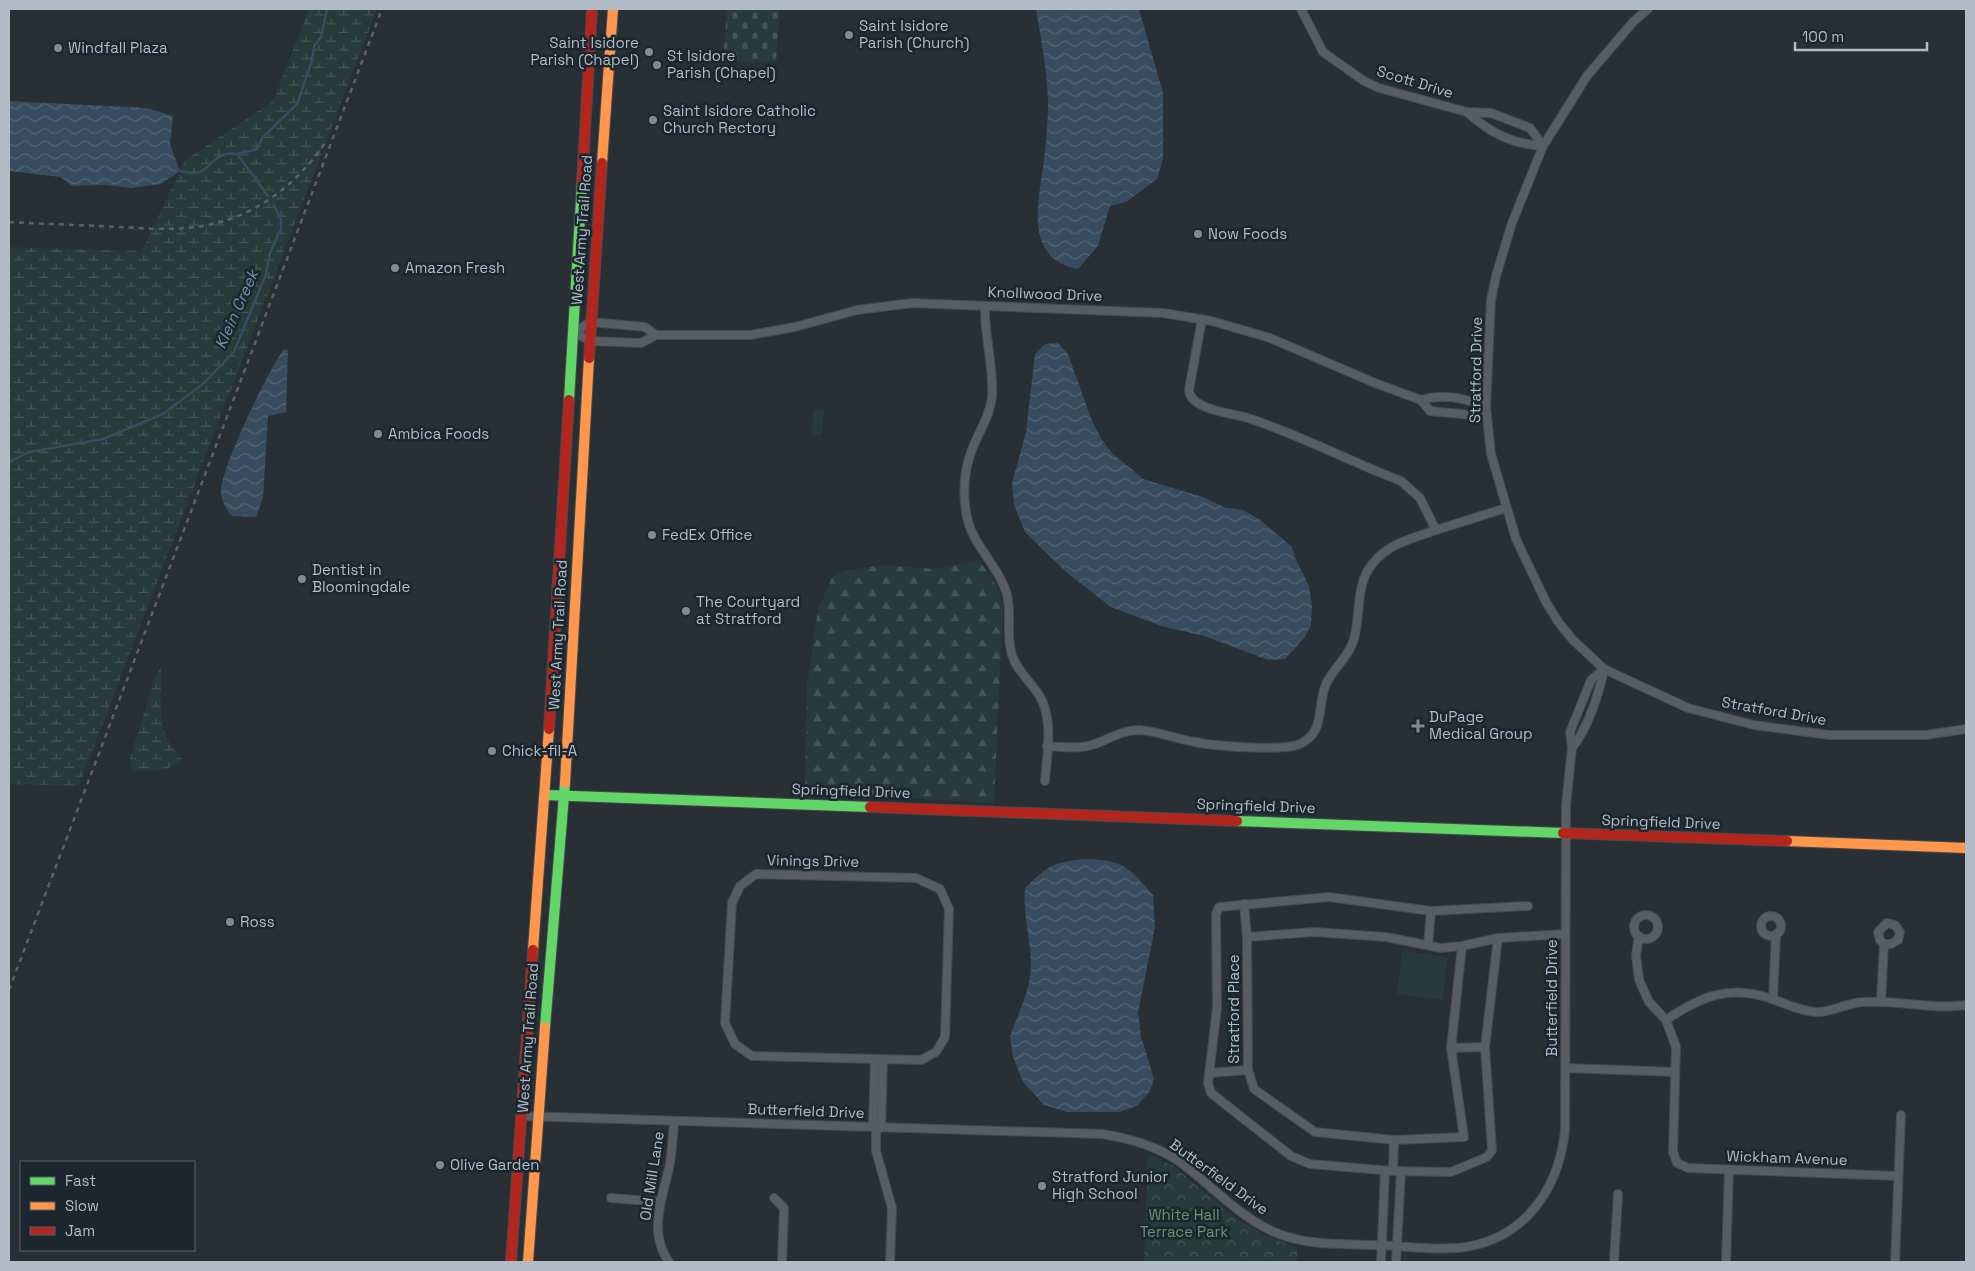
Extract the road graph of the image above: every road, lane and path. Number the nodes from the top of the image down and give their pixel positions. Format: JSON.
{"nodes":[{"id":1,"x":592,"y":9,"type":"edge"},
{"id":2,"x":613,"y":9,"type":"edge"},
{"id":3,"x":1301,"y":9,"type":"edge"},
{"id":4,"x":1648,"y":9,"type":"edge"},
{"id":5,"x":1467,"y":112,"type":"junction"},
{"id":6,"x":1543,"y":146,"type":"junction"},
{"id":7,"x":985,"y":306,"type":"junction"},
{"id":8,"x":1202,"y":319,"type":"junction"},
{"id":9,"x":591,"y":322,"type":"junction"},
{"id":10,"x":574,"y":332,"type":"junction"},
{"id":11,"x":656,"y":335,"type":"junction"},
{"id":12,"x":590,"y":340,"type":"junction"},
{"id":13,"x":1421,"y":400,"type":"junction"},
{"id":14,"x":1486,"y":407,"type":"junction"},
{"id":15,"x":1506,"y":508,"type":"junction"},
{"id":16,"x":1436,"y":530,"type":"junction"},
{"id":17,"x":1604,"y":669,"type":"junction"},
{"id":18,"x":1966,"y":729,"type":"edge"},
{"id":19,"x":1047,"y":746,"type":"junction"},
{"id":20,"x":1572,"y":748,"type":"junction"},
{"id":21,"x":1046,"y":781,"type":"dead end"},
{"id":22,"x":545,"y":794,"type":"junction"},
{"id":23,"x":564,"y":796,"type":"junction"},
{"id":24,"x":1567,"y":833,"type":"junction"},
{"id":25,"x":1966,"y":848,"type":"edge"},
{"id":26,"x":1244,"y":904,"type":"junction"},
{"id":27,"x":1528,"y":906,"type":"dead end"},
{"id":28,"x":1431,"y":911,"type":"junction"},
{"id":29,"x":1565,"y":934,"type":"junction"},
{"id":30,"x":1776,"y":934,"type":"dead end"},
{"id":31,"x":1639,"y":936,"type":"dead end"},
{"id":32,"x":1248,"y":937,"type":"junction"},
{"id":33,"x":1498,"y":938,"type":"junction"},
{"id":34,"x":1884,"y":944,"type":"dead end"},
{"id":35,"x":1428,"y":945,"type":"junction"},
{"id":36,"x":1462,"y":946,"type":"junction"},
{"id":37,"x":1773,"y":999,"type":"junction"},
{"id":38,"x":1881,"y":1001,"type":"junction"},
{"id":39,"x":1966,"y":1005,"type":"edge"},
{"id":40,"x":1666,"y":1020,"type":"junction"},
{"id":41,"x":1485,"y":1047,"type":"junction"},
{"id":42,"x":1451,"y":1048,"type":"junction"},
{"id":43,"x":879,"y":1060,"type":"junction"},
{"id":44,"x":1566,"y":1068,"type":"junction"},
{"id":45,"x":1248,"y":1070,"type":"junction"},
{"id":46,"x":1675,"y":1072,"type":"junction"},
{"id":47,"x":1209,"y":1073,"type":"junction"},
{"id":48,"x":1901,"y":1114,"type":"dead end"},
{"id":49,"x":522,"y":1116,"type":"junction"},
{"id":50,"x":537,"y":1116,"type":"junction"},
{"id":51,"x":674,"y":1121,"type":"junction"},
{"id":52,"x":876,"y":1127,"type":"junction"},
{"id":53,"x":1394,"y":1140,"type":"junction"},
{"id":54,"x":1730,"y":1170,"type":"junction"},
{"id":55,"x":1393,"y":1171,"type":"junction"},
{"id":56,"x":1898,"y":1176,"type":"junction"},
{"id":57,"x":1618,"y":1194,"type":"dead end"},
{"id":58,"x":611,"y":1198,"type":"dead end"},
{"id":59,"x":774,"y":1198,"type":"dead end"},
{"id":60,"x":661,"y":1202,"type":"junction"},
{"id":61,"x":1382,"y":1246,"type":"junction"},
{"id":62,"x":1397,"y":1246,"type":"junction"},
{"id":63,"x":511,"y":1262,"type":"edge"},
{"id":64,"x":528,"y":1262,"type":"edge"},
{"id":65,"x":669,"y":1262,"type":"edge"},
{"id":66,"x":782,"y":1262,"type":"edge"},
{"id":67,"x":890,"y":1262,"type":"edge"},
{"id":68,"x":1382,"y":1262,"type":"edge"},
{"id":69,"x":1396,"y":1262,"type":"edge"},
{"id":70,"x":1614,"y":1262,"type":"edge"},
{"id":71,"x":1726,"y":1262,"type":"edge"},
{"id":72,"x":1895,"y":1262,"type":"edge"}],
"edges":[{"from":1,"to":10,"type":"main road","name":"West Army Trail Road"},
{"from":2,"to":9,"type":"main road","name":"West Army Trail Road"},
{"from":3,"to":5,"type":"street","name":"Scott Drive"},
{"from":4,"to":6,"type":"street","name":"Stratford Drive"},
{"from":5,"to":6,"type":"street","name":"Scott Drive"},
{"from":5,"to":6,"type":"street","name":"Scott Drive"},
{"from":6,"to":14,"type":"street","name":"Stratford Drive"},
{"from":7,"to":8,"type":"street","name":"Knollwood Drive"},
{"from":7,"to":11,"type":"street","name":"Knollwood Drive"},
{"from":7,"to":19,"type":"street"},
{"from":8,"to":13,"type":"street","name":"Knollwood Drive"},
{"from":8,"to":16,"type":"street"},
{"from":9,"to":10,"type":"street"},
{"from":9,"to":11,"type":"street","name":"Knollwood Drive"},
{"from":9,"to":12,"type":"main road","name":"West Army Trail Road"},
{"from":10,"to":12,"type":"street","name":"Knollwood Drive"},
{"from":10,"to":22,"type":"main road","name":"West Army Trail Road"},
{"from":11,"to":12,"type":"street","name":"Knollwood Drive"},
{"from":12,"to":23,"type":"main road","name":"West Army Trail Road"},
{"from":13,"to":14,"type":"street","name":"Knollwood Drive"},
{"from":13,"to":14,"type":"street","name":"Knollwood Drive"},
{"from":14,"to":15,"type":"street","name":"Stratford Drive"},
{"from":15,"to":16,"type":"street"},
{"from":15,"to":17,"type":"street","name":"Stratford Drive"},
{"from":16,"to":19,"type":"street"},
{"from":17,"to":18,"type":"street","name":"Stratford Drive"},
{"from":17,"to":20,"type":"street"},
{"from":17,"to":20,"type":"street","name":"Butterfield Drive"},
{"from":19,"to":21,"type":"street"},
{"from":20,"to":24,"type":"street","name":"Butterfield Drive"},
{"from":22,"to":23,"type":"main road","name":"Springfield Drive"},
{"from":22,"to":49,"type":"main road","name":"West Army Trail Road"},
{"from":23,"to":24,"type":"main road","name":"Springfield Drive"},
{"from":23,"to":50,"type":"main road","name":"West Army Trail Road"},
{"from":24,"to":25,"type":"main road","name":"Springfield Drive"},
{"from":24,"to":29,"type":"street","name":"Butterfield Drive"},
{"from":26,"to":28,"type":"street"},
{"from":26,"to":32,"type":"street"},
{"from":26,"to":47,"type":"street"},
{"from":27,"to":28,"type":"street"},
{"from":28,"to":35,"type":"street"},
{"from":29,"to":33,"type":"street","name":"Stratford Place"},
{"from":29,"to":44,"type":"street","name":"Butterfield Drive"},
{"from":30,"to":37,"type":"street"},
{"from":31,"to":40,"type":"street"},
{"from":32,"to":35,"type":"street","name":"Stratford Place"},
{"from":32,"to":45,"type":"street","name":"Stratford Place"},
{"from":33,"to":36,"type":"street","name":"Stratford Place"},
{"from":33,"to":41,"type":"street"},
{"from":34,"to":38,"type":"street"},
{"from":35,"to":36,"type":"street","name":"Stratford Place"},
{"from":36,"to":42,"type":"street","name":"Stratford Place"},
{"from":37,"to":38,"type":"street"},
{"from":37,"to":40,"type":"street"},
{"from":38,"to":39,"type":"street"},
{"from":40,"to":46,"type":"street"},
{"from":41,"to":42,"type":"street"},
{"from":41,"to":55,"type":"street"},
{"from":42,"to":53,"type":"street","name":"Stratford Place"},
{"from":43,"to":43,"type":"street","name":"Vinings Drive"},
{"from":43,"to":52,"type":"street"},
{"from":44,"to":46,"type":"street"},
{"from":44,"to":62,"type":"street","name":"Butterfield Drive"},
{"from":45,"to":47,"type":"street"},
{"from":45,"to":53,"type":"street","name":"Stratford Place"},
{"from":46,"to":54,"type":"street","name":"Wickham Avenue"},
{"from":47,"to":55,"type":"street"},
{"from":48,"to":56,"type":"street"},
{"from":49,"to":50,"type":"street","name":"Butterfield Drive"},
{"from":49,"to":63,"type":"main road","name":"West Army Trail Road"},
{"from":50,"to":51,"type":"street","name":"Butterfield Drive"},
{"from":50,"to":64,"type":"main road","name":"West Army Trail Road"},
{"from":51,"to":52,"type":"street","name":"Butterfield Drive"},
{"from":51,"to":60,"type":"street","name":"Old Mill Lane"},
{"from":52,"to":61,"type":"street","name":"Butterfield Drive"},
{"from":52,"to":67,"type":"street"},
{"from":53,"to":55,"type":"street"},
{"from":54,"to":56,"type":"street","name":"Wickham Avenue"},
{"from":54,"to":71,"type":"street"},
{"from":55,"to":61,"type":"street"},
{"from":55,"to":62,"type":"street"},
{"from":56,"to":72,"type":"street"},
{"from":57,"to":70,"type":"street"},
{"from":58,"to":60,"type":"street"},
{"from":59,"to":66,"type":"street"},
{"from":60,"to":65,"type":"street","name":"Old Mill Lane"},
{"from":61,"to":62,"type":"street","name":"Butterfield Drive"},
{"from":61,"to":68,"type":"street"},
{"from":62,"to":69,"type":"street"}]}
